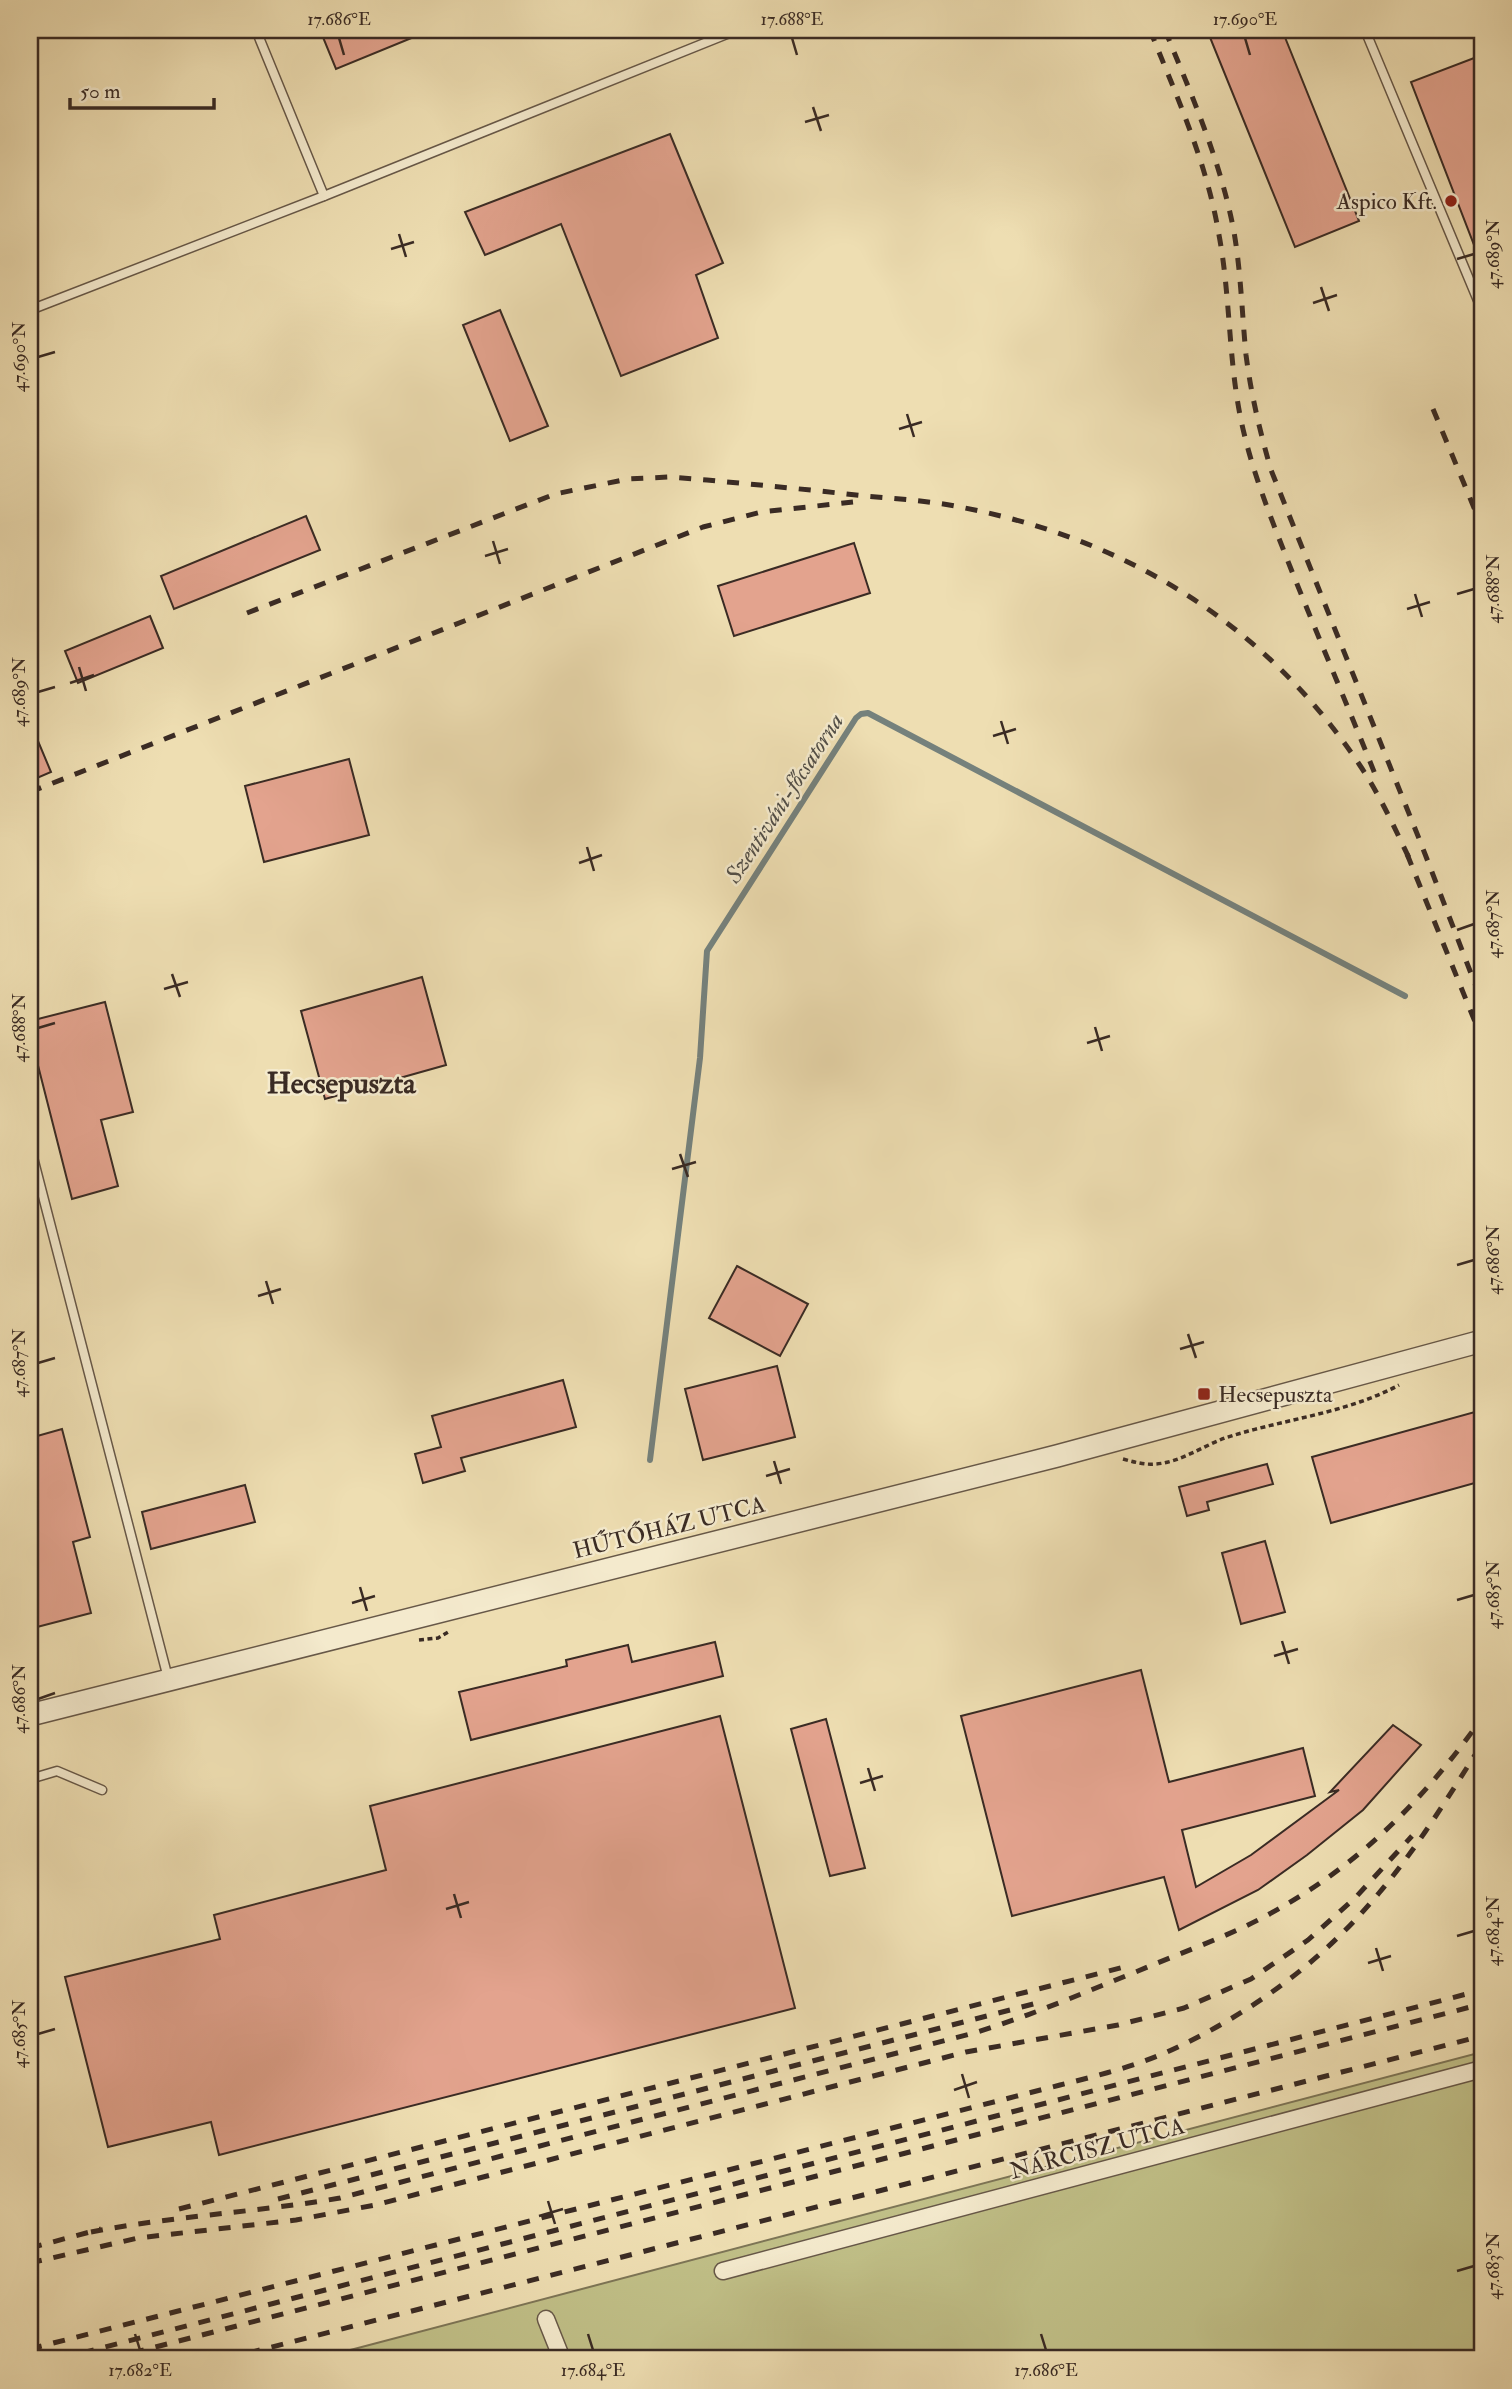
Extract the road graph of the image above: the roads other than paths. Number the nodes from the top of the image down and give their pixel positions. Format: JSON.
{"nodes":[{"id":1,"x":256,"y":30,"type":"edge"},
{"id":2,"x":737,"y":30,"type":"edge"},
{"id":3,"x":1365,"y":30,"type":"edge"},
{"id":4,"x":324,"y":196,"type":"junction"},
{"id":5,"x":1482,"y":306,"type":"edge"},
{"id":6,"x":30,"y":310,"type":"edge"},
{"id":7,"x":30,"y":1146,"type":"edge"},
{"id":8,"x":1482,"y":1341,"type":"edge"},
{"id":9,"x":168,"y":1680,"type":"junction"},
{"id":10,"x":30,"y":1715,"type":"edge"},
{"id":11,"x":30,"y":1779,"type":"edge"},
{"id":12,"x":102,"y":1790,"type":"dead end"},
{"id":13,"x":1482,"y":2069,"type":"edge"},
{"id":14,"x":723,"y":2271,"type":"dead end"},
{"id":15,"x":546,"y":2319,"type":"dead end"},
{"id":16,"x":562,"y":2359,"type":"edge"}],
"edges":[{"from":1,"to":4,"type":"lane"},
{"from":2,"to":4,"type":"lane"},
{"from":3,"to":5,"type":"lane"},
{"from":4,"to":6,"type":"lane"},
{"from":7,"to":9,"type":"lane"},
{"from":8,"to":9,"type":"street","name":"HŰTŐHÁZ UTCA"},
{"from":9,"to":10,"type":"street","name":"HŰTŐHÁZ UTCA"},
{"from":11,"to":12,"type":"lane"},
{"from":13,"to":14,"type":"street","name":"NÁRCISZ UTCA"},
{"from":15,"to":16,"type":"street"}]}
